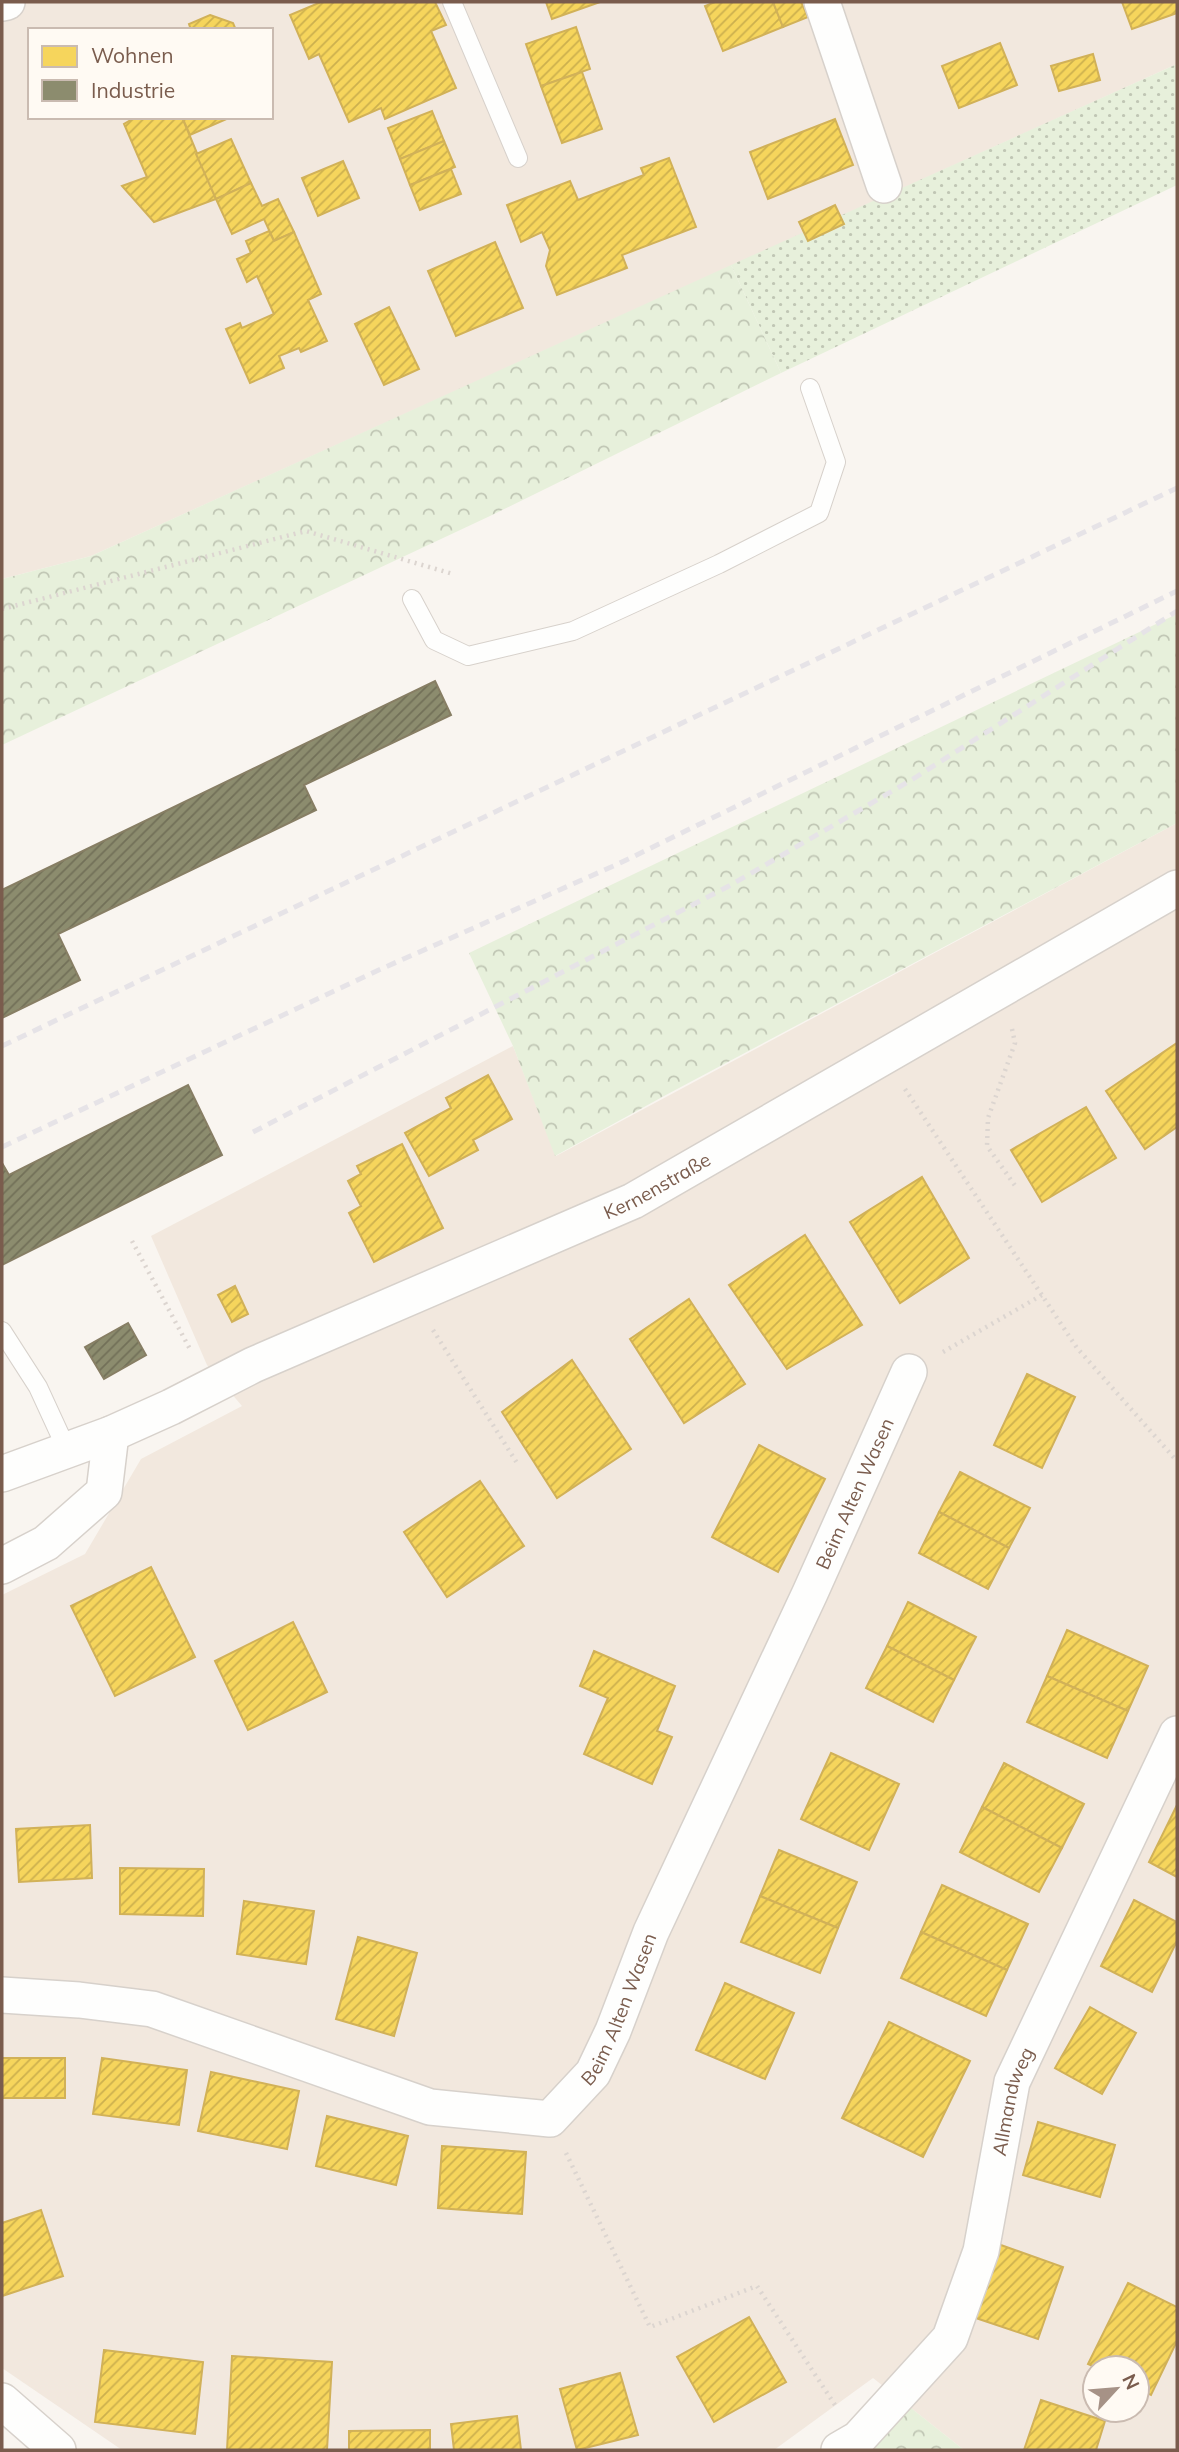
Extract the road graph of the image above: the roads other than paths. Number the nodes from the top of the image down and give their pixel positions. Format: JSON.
{"nodes":[{"id":1,"x":7,"y":2,"type":"edge"},
{"id":2,"x":452,"y":2,"type":"edge"},
{"id":3,"x":822,"y":2,"type":"edge"},
{"id":4,"x":2,"y":3,"type":"edge"},
{"id":5,"x":518,"y":158,"type":"dead end"},
{"id":6,"x":884,"y":184,"type":"dead end"},
{"id":7,"x":810,"y":388,"type":"dead end"},
{"id":8,"x":412,"y":599,"type":"dead end"},
{"id":9,"x":1177,"y":888,"type":"edge"},
{"id":10,"x":2,"y":1331,"type":"edge"},
{"id":11,"x":909,"y":1372,"type":"road end"},
{"id":12,"x":111,"y":1434,"type":"junction"},
{"id":13,"x":67,"y":1450,"type":"junction"},
{"id":14,"x":2,"y":1474,"type":"edge"},
{"id":15,"x":2,"y":1566,"type":"edge"},
{"id":16,"x":1177,"y":1734,"type":"edge"},
{"id":17,"x":2,"y":1995,"type":"edge"},
{"id":18,"x":2,"y":2401,"type":"edge"},
{"id":19,"x":848,"y":2445,"type":"edge"},
{"id":20,"x":58,"y":2450,"type":"edge"}],
"edges":[{"from":1,"to":4,"type":"street"},
{"from":2,"to":5,"type":"lane"},
{"from":3,"to":6,"type":"street"},
{"from":7,"to":8,"type":"lane"},
{"from":9,"to":12,"type":"street","name":"Kernenstraße"},
{"from":10,"to":13,"type":"lane"},
{"from":11,"to":17,"type":"street","name":"Beim Alten Wasen"},
{"from":12,"to":13,"type":"street","name":"Kernenstraße"},
{"from":12,"to":15,"type":"street"},
{"from":13,"to":14,"type":"street","name":"Kernenstraße"},
{"from":16,"to":19,"type":"street","name":"Allmandweg"},
{"from":18,"to":20,"type":"street"}]}
